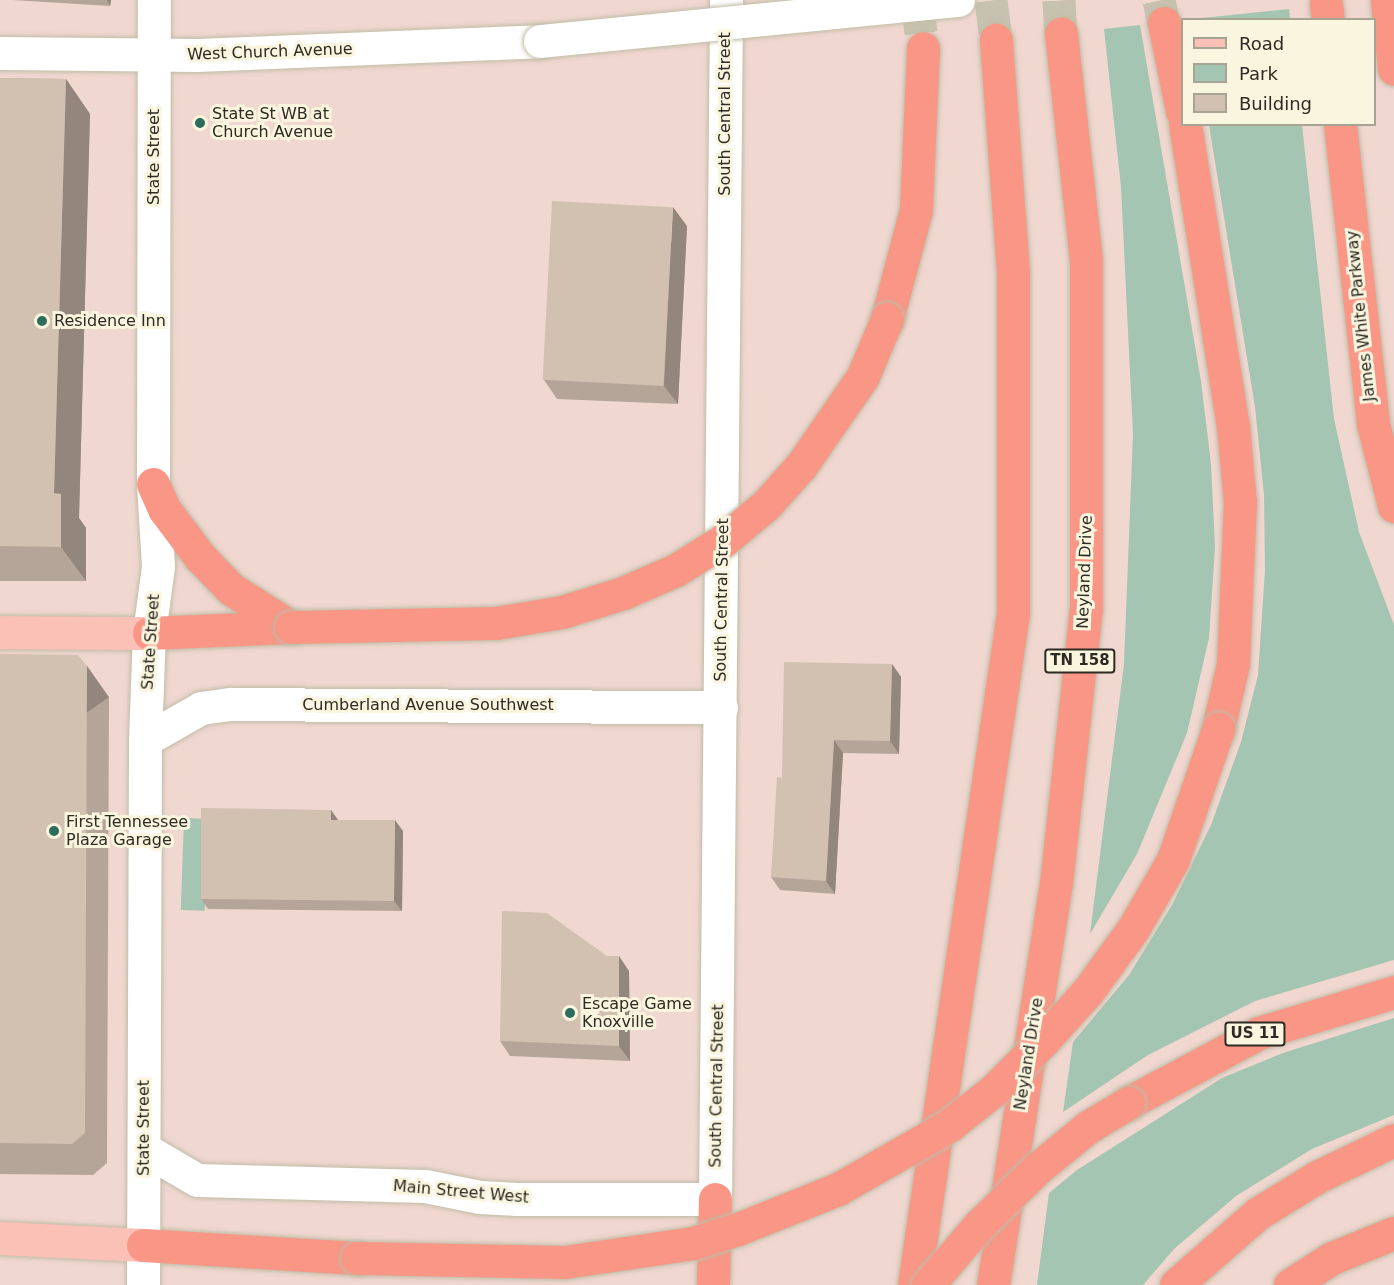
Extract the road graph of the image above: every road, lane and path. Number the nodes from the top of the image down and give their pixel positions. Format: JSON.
{"nodes":[{"id":1,"x":154,"y":0,"type":"edge"},
{"id":2,"x":726,"y":0,"type":"edge"},
{"id":3,"x":958,"y":0,"type":"edge"},
{"id":4,"x":1387,"y":0,"type":"edge"},
{"id":5,"x":1164,"y":22,"type":"tunnel mouth"},
{"id":6,"x":1061,"y":33,"type":"tunnel mouth"},
{"id":7,"x":996,"y":40,"type":"tunnel mouth"},
{"id":8,"x":922,"y":48,"type":"tunnel mouth"},
{"id":9,"x":0,"y":53,"type":"edge"},
{"id":10,"x":153,"y":55,"type":"junction"},
{"id":11,"x":1394,"y":69,"type":"edge"},
{"id":12,"x":1181,"y":106,"type":"edge"},
{"id":13,"x":1185,"y":126,"type":"edge"},
{"id":14,"x":1340,"y":126,"type":"edge"},
{"id":15,"x":153,"y":484,"type":"junction"},
{"id":16,"x":1394,"y":506,"type":"edge"},
{"id":17,"x":291,"y":627,"type":"junction"},
{"id":18,"x":0,"y":632,"type":"edge"},
{"id":19,"x":149,"y":633,"type":"junction"},
{"id":20,"x":721,"y":707,"type":"junction"},
{"id":21,"x":145,"y":740,"type":"junction"},
{"id":22,"x":1394,"y":992,"type":"edge"},
{"id":23,"x":1394,"y":1140,"type":"edge"},
{"id":24,"x":144,"y":1149,"type":"junction"},
{"id":25,"x":715,"y":1199,"type":"junction"},
{"id":26,"x":1394,"y":1233,"type":"edge"},
{"id":27,"x":0,"y":1238,"type":"edge"},
{"id":28,"x":143,"y":1245,"type":"junction"},
{"id":29,"x":143,"y":1285,"type":"edge"},
{"id":30,"x":713,"y":1285,"type":"edge"},
{"id":31,"x":914,"y":1285,"type":"edge"},
{"id":32,"x":928,"y":1285,"type":"edge"},
{"id":33,"x":993,"y":1285,"type":"edge"},
{"id":34,"x":1176,"y":1285,"type":"edge"},
{"id":35,"x":1290,"y":1285,"type":"edge"}],
"edges":[{"from":1,"to":10,"type":"street","name":"State Street"},
{"from":2,"to":20,"type":"street","name":"South Central Street"},
{"from":3,"to":10,"type":"street","name":"West Church Avenue","bridge":true},
{"from":4,"to":11,"type":"highway"},
{"from":5,"to":12,"type":"highway"},
{"from":6,"to":33,"type":"highway","name":"Neyland Drive","number":"TN 158"},
{"from":7,"to":31,"type":"highway"},
{"from":8,"to":17,"type":"highway","bridge":true},
{"from":9,"to":10,"type":"street","name":"West Church Avenue"},
{"from":10,"to":15,"type":"street","name":"State Street"},
{"from":13,"to":28,"type":"highway","bridge":true},
{"from":14,"to":16,"type":"highway","name":"James White Parkway"},
{"from":15,"to":17,"type":"highway"},
{"from":15,"to":19,"type":"street","name":"State Street"},
{"from":17,"to":19,"type":"highway"},
{"from":18,"to":19,"type":"main road"},
{"from":19,"to":21,"type":"street","name":"State Street"},
{"from":20,"to":21,"type":"street","name":"Cumberland Avenue Southwest"},
{"from":20,"to":25,"type":"street","name":"South Central Street"},
{"from":21,"to":24,"type":"street","name":"State Street"},
{"from":22,"to":32,"type":"highway","number":"US 11","bridge":true},
{"from":23,"to":34,"type":"highway"},
{"from":24,"to":25,"type":"street","name":"Main Street West"},
{"from":24,"to":28,"type":"street","name":"State Street"},
{"from":25,"to":30,"type":"highway"},
{"from":26,"to":35,"type":"highway"},
{"from":27,"to":28,"type":"main road"},
{"from":28,"to":29,"type":"street","name":"State Street"}]}
